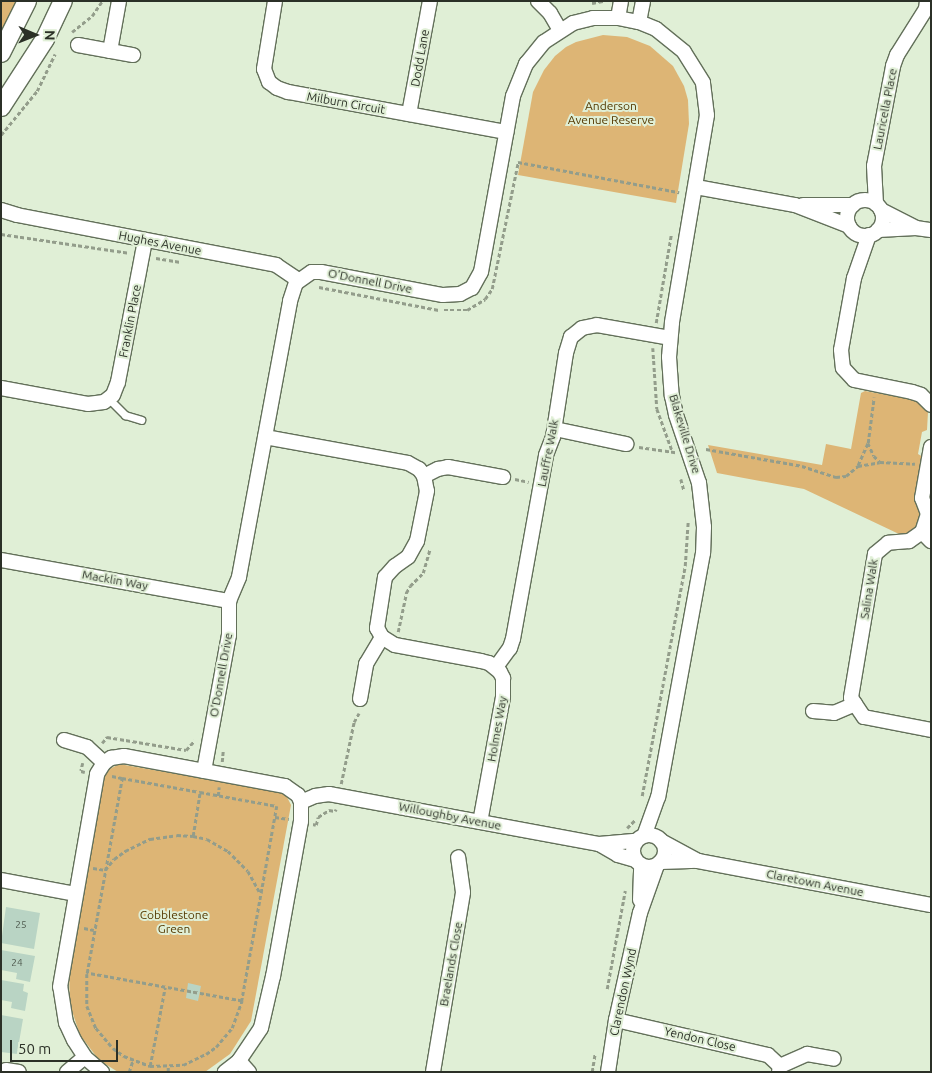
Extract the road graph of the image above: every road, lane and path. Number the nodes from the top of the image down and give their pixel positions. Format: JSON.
{"nodes":[{"id":1,"x":27,"y":1,"type":"edge"},
{"id":2,"x":63,"y":1,"type":"edge"},
{"id":3,"x":102,"y":1,"type":"edge"},
{"id":4,"x":119,"y":1,"type":"edge"},
{"id":5,"x":276,"y":1,"type":"edge"},
{"id":6,"x":430,"y":1,"type":"edge"},
{"id":7,"x":538,"y":1,"type":"edge"},
{"id":8,"x":603,"y":1,"type":"edge"},
{"id":9,"x":621,"y":1,"type":"edge"},
{"id":10,"x":643,"y":1,"type":"edge"},
{"id":11,"x":927,"y":1,"type":"edge"},
{"id":12,"x":591,"y":4,"type":"dead end"},
{"id":13,"x":629,"y":20,"type":"junction"},
{"id":14,"x":560,"y":30,"type":"junction"},
{"id":15,"x":74,"y":40,"type":"joint"},
{"id":16,"x":57,"y":50,"type":"dead end"},
{"id":17,"x":110,"y":51,"type":"junction"},
{"id":18,"x":1,"y":53,"type":"edge"},
{"id":19,"x":133,"y":56,"type":"dead end"},
{"id":20,"x":26,"y":70,"type":"junction"},
{"id":21,"x":1,"y":80,"type":"edge"},
{"id":22,"x":1,"y":107,"type":"edge"},
{"id":23,"x":409,"y":114,"type":"junction"},
{"id":24,"x":506,"y":132,"type":"junction"},
{"id":25,"x":1,"y":135,"type":"edge"},
{"id":26,"x":874,"y":166,"type":"junction"},
{"id":27,"x":696,"y":187,"type":"junction"},
{"id":28,"x":677,"y":200,"type":"dead end"},
{"id":29,"x":1,"y":202,"type":"edge"},
{"id":30,"x":856,"y":203,"type":"junction"},
{"id":31,"x":795,"y":205,"type":"junction"},
{"id":32,"x":878,"y":207,"type":"junction"},
{"id":33,"x":1,"y":210,"type":"edge"},
{"id":34,"x":17,"y":215,"type":"junction"},
{"id":35,"x":672,"y":228,"type":"dead end"},
{"id":36,"x":916,"y":228,"type":"junction"},
{"id":37,"x":852,"y":229,"type":"junction"},
{"id":38,"x":931,"y":230,"type":"edge"},
{"id":39,"x":873,"y":233,"type":"junction"},
{"id":40,"x":1,"y":234,"type":"edge"},
{"id":41,"x":145,"y":241,"type":"junction"},
{"id":42,"x":142,"y":255,"type":"junction"},
{"id":43,"x":183,"y":263,"type":"dead end"},
{"id":44,"x":854,"y":278,"type":"junction"},
{"id":45,"x":297,"y":281,"type":"junction"},
{"id":46,"x":654,"y":336,"type":"junction"},
{"id":47,"x":670,"y":338,"type":"junction"},
{"id":48,"x":876,"y":386,"type":"junction"},
{"id":49,"x":1,"y":388,"type":"edge"},
{"id":50,"x":109,"y":399,"type":"junction"},
{"id":51,"x":931,"y":405,"type":"edge"},
{"id":52,"x":141,"y":420,"type":"dead end"},
{"id":53,"x":554,"y":429,"type":"junction"},
{"id":54,"x":265,"y":437,"type":"junction"},
{"id":55,"x":868,"y":443,"type":"junction"},
{"id":56,"x":626,"y":444,"type":"joint"},
{"id":57,"x":931,"y":447,"type":"edge"},
{"id":58,"x":706,"y":449,"type":"dead end"},
{"id":59,"x":880,"y":462,"type":"junction"},
{"id":60,"x":928,"y":465,"type":"junction"},
{"id":61,"x":858,"y":466,"type":"junction"},
{"id":62,"x":424,"y":476,"type":"junction"},
{"id":63,"x":680,"y":476,"type":"dead end"},
{"id":64,"x":503,"y":477,"type":"joint"},
{"id":65,"x":542,"y":484,"type":"junction"},
{"id":66,"x":685,"y":495,"type":"dead end"},
{"id":67,"x":688,"y":516,"type":"dead end"},
{"id":68,"x":926,"y":537,"type":"edge"},
{"id":69,"x":1,"y":560,"type":"edge"},
{"id":70,"x":229,"y":601,"type":"junction"},
{"id":71,"x":382,"y":637,"type":"junction"},
{"id":72,"x":496,"y":668,"type":"junction"},
{"id":73,"x":360,"y":699,"type":"dead end"},
{"id":74,"x":855,"y":704,"type":"junction"},
{"id":75,"x":813,"y":711,"type":"dead end"},
{"id":76,"x":931,"y":730,"type":"edge"},
{"id":77,"x":64,"y":740,"type":"dead end"},
{"id":78,"x":104,"y":763,"type":"junction"},
{"id":79,"x":204,"y":771,"type":"junction"},
{"id":80,"x":200,"y":792,"type":"junction"},
{"id":81,"x":301,"y":802,"type":"junction"},
{"id":82,"x":641,"y":805,"type":"dead end"},
{"id":83,"x":639,"y":815,"type":"dead end"},
{"id":84,"x":275,"y":817,"type":"junction"},
{"id":85,"x":288,"y":819,"type":"dead end"},
{"id":86,"x":480,"y":822,"type":"junction"},
{"id":87,"x":193,"y":836,"type":"junction"},
{"id":88,"x":650,"y":839,"type":"junction"},
{"id":89,"x":621,"y":842,"type":"junction"},
{"id":90,"x":599,"y":844,"type":"junction"},
{"id":91,"x":458,"y":857,"type":"dead end"},
{"id":92,"x":698,"y":861,"type":"junction"},
{"id":93,"x":638,"y":862,"type":"junction"},
{"id":94,"x":659,"y":863,"type":"junction"},
{"id":95,"x":105,"y":870,"type":"junction"},
{"id":96,"x":1,"y":880,"type":"edge"},
{"id":97,"x":626,"y":890,"type":"dead end"},
{"id":98,"x":75,"y":894,"type":"junction"},
{"id":99,"x":261,"y":896,"type":"junction"},
{"id":100,"x":931,"y":905,"type":"edge"},
{"id":101,"x":640,"y":913,"type":"junction"},
{"id":102,"x":87,"y":973,"type":"junction"},
{"id":103,"x":165,"y":987,"type":"junction"},
{"id":104,"x":606,"y":995,"type":"dead end"},
{"id":105,"x":242,"y":1001,"type":"junction"},
{"id":106,"x":616,"y":1020,"type":"junction"},
{"id":107,"x":596,"y":1053,"type":"dead end"},
{"id":108,"x":85,"y":1057,"type":"junction"},
{"id":109,"x":834,"y":1059,"type":"dead end"},
{"id":110,"x":133,"y":1060,"type":"junction"},
{"id":111,"x":239,"y":1061,"type":"junction"},
{"id":112,"x":150,"y":1066,"type":"junction"},
{"id":113,"x":168,"y":1066,"type":"junction"},
{"id":114,"x":780,"y":1069,"type":"edge"},
{"id":115,"x":67,"y":1072,"type":"edge"},
{"id":116,"x":102,"y":1072,"type":"edge"},
{"id":117,"x":129,"y":1072,"type":"edge"},
{"id":118,"x":168,"y":1072,"type":"edge"},
{"id":119,"x":225,"y":1072,"type":"edge"},
{"id":120,"x":249,"y":1072,"type":"edge"},
{"id":121,"x":433,"y":1072,"type":"edge"},
{"id":122,"x":592,"y":1072,"type":"edge"},
{"id":123,"x":608,"y":1072,"type":"edge"}],
"edges":[{"from":1,"to":18,"type":"street"},
{"from":2,"to":20,"type":"street"},
{"from":3,"to":15,"type":"path"},
{"from":4,"to":17,"type":"street"},
{"from":5,"to":23,"type":"street","name":"Milburn Circuit"},
{"from":6,"to":23,"type":"street","name":"Dodd Lane"},
{"from":7,"to":14,"type":"street"},
{"from":8,"to":12,"type":"path"},
{"from":9,"to":13,"type":"street"},
{"from":10,"to":13,"type":"street"},
{"from":11,"to":26,"type":"street","name":"Lauricella Place"},
{"from":13,"to":14,"type":"street","name":"O'Donnell Drive"},
{"from":13,"to":27,"type":"street","name":"Blakeville Drive"},
{"from":14,"to":24,"type":"street","name":"O'Donnell Drive"},
{"from":15,"to":17,"type":"street"},
{"from":16,"to":25,"type":"path"},
{"from":17,"to":19,"type":"street"},
{"from":20,"to":21,"type":"street"},
{"from":20,"to":22,"type":"street"},
{"from":23,"to":24,"type":"street","name":"Milburn Circuit"},
{"from":24,"to":45,"type":"street","name":"O'Donnell Drive"},
{"from":26,"to":30,"type":"street","name":"Lauricella Place"},
{"from":26,"to":32,"type":"street","name":"Lauricella Place"},
{"from":27,"to":31,"type":"street"},
{"from":27,"to":47,"type":"street","name":"Blakeville Drive"},
{"from":28,"to":45,"type":"path"},
{"from":29,"to":34,"type":"street","name":"Hughes Avenue"},
{"from":30,"to":31,"type":"street"},
{"from":30,"to":32,"type":"street"},
{"from":30,"to":37,"type":"street"},
{"from":31,"to":37,"type":"street"},
{"from":32,"to":36,"type":"street"},
{"from":32,"to":39,"type":"street"},
{"from":33,"to":34,"type":"street","name":"Hughes Avenue"},
{"from":34,"to":41,"type":"street","name":"Hughes Avenue"},
{"from":35,"to":46,"type":"path"},
{"from":36,"to":38,"type":"street"},
{"from":36,"to":39,"type":"street"},
{"from":37,"to":39,"type":"street"},
{"from":37,"to":44,"type":"street"},
{"from":39,"to":44,"type":"street"},
{"from":40,"to":42,"type":"path"},
{"from":41,"to":42,"type":"street","name":"Franklin Place"},
{"from":41,"to":45,"type":"street","name":"Hughes Avenue"},
{"from":42,"to":43,"type":"path"},
{"from":42,"to":50,"type":"street","name":"Franklin Place"},
{"from":44,"to":48,"type":"street"},
{"from":45,"to":54,"type":"street","name":"O'Donnell Drive"},
{"from":46,"to":47,"type":"street","name":"Lauffre Walk"},
{"from":46,"to":53,"type":"street","name":"Lauffre Walk"},
{"from":46,"to":56,"type":"path"},
{"from":47,"to":88,"type":"street","name":"Blakeville Drive"},
{"from":48,"to":51,"type":"street"},
{"from":48,"to":55,"type":"path"},
{"from":49,"to":50,"type":"street"},
{"from":50,"to":52,"type":"lane"},
{"from":53,"to":56,"type":"street"},
{"from":53,"to":65,"type":"street","name":"Lauffre Walk"},
{"from":54,"to":62,"type":"street"},
{"from":54,"to":70,"type":"street","name":"O'Donnell Drive"},
{"from":55,"to":59,"type":"path"},
{"from":55,"to":61,"type":"path"},
{"from":57,"to":60,"type":"street","name":"Salina Walk"},
{"from":58,"to":61,"type":"path"},
{"from":59,"to":60,"type":"path"},
{"from":59,"to":61,"type":"path"},
{"from":60,"to":68,"type":"street","name":"Salina Walk"},
{"from":62,"to":64,"type":"street"},
{"from":62,"to":71,"type":"street"},
{"from":63,"to":66,"type":"path"},
{"from":64,"to":65,"type":"path"},
{"from":65,"to":72,"type":"street","name":"Lauffre Walk"},
{"from":67,"to":82,"type":"path"},
{"from":68,"to":74,"type":"street","name":"Salina Walk"},
{"from":69,"to":70,"type":"street","name":"Macklin Way"},
{"from":70,"to":79,"type":"street","name":"O'Donnell Drive"},
{"from":71,"to":72,"type":"street"},
{"from":71,"to":73,"type":"street"},
{"from":72,"to":86,"type":"street","name":"Holmes Way"},
{"from":74,"to":75,"type":"street"},
{"from":74,"to":76,"type":"street"},
{"from":77,"to":78,"type":"street"},
{"from":78,"to":79,"type":"street"},
{"from":78,"to":98,"type":"street"},
{"from":79,"to":81,"type":"street"},
{"from":80,"to":84,"type":"path"},
{"from":80,"to":87,"type":"path"},
{"from":80,"to":95,"type":"path"},
{"from":81,"to":86,"type":"street","name":"Willoughby Avenue"},
{"from":81,"to":111,"type":"street"},
{"from":83,"to":89,"type":"path"},
{"from":84,"to":85,"type":"path"},
{"from":84,"to":99,"type":"path"},
{"from":86,"to":90,"type":"street","name":"Willoughby Avenue"},
{"from":87,"to":95,"type":"path"},
{"from":87,"to":99,"type":"path"},
{"from":88,"to":89,"type":"street","name":"Willoughby Avenue"},
{"from":88,"to":92,"type":"street","name":"Claretown Avenue"},
{"from":88,"to":93,"type":"street"},
{"from":88,"to":94,"type":"street"},
{"from":89,"to":90,"type":"street","name":"Willoughby Avenue"},
{"from":90,"to":93,"type":"street","name":"Willoughby Avenue"},
{"from":91,"to":121,"type":"street","name":"Braelands Close"},
{"from":92,"to":94,"type":"street","name":"Claretown Avenue"},
{"from":92,"to":100,"type":"street","name":"Claretown Avenue"},
{"from":93,"to":94,"type":"street"},
{"from":93,"to":101,"type":"street","name":"Clarendon Wynd"},
{"from":94,"to":101,"type":"street","name":"Clarendon Wynd"},
{"from":95,"to":102,"type":"path"},
{"from":96,"to":98,"type":"street"},
{"from":97,"to":104,"type":"path"},
{"from":98,"to":108,"type":"street"},
{"from":99,"to":105,"type":"path"},
{"from":101,"to":106,"type":"street","name":"Clarendon Wynd"},
{"from":102,"to":103,"type":"path"},
{"from":102,"to":110,"type":"path"},
{"from":103,"to":105,"type":"path"},
{"from":103,"to":112,"type":"path"},
{"from":105,"to":113,"type":"path"},
{"from":106,"to":114,"type":"street","name":"Yendon Close"},
{"from":106,"to":123,"type":"street","name":"Clarendon Wynd"},
{"from":107,"to":122,"type":"path"},
{"from":108,"to":115,"type":"street"},
{"from":108,"to":116,"type":"street"},
{"from":109,"to":114,"type":"street","name":"Yendon Close"},
{"from":110,"to":112,"type":"path"},
{"from":110,"to":117,"type":"path"},
{"from":111,"to":119,"type":"street"},
{"from":111,"to":120,"type":"street"},
{"from":112,"to":113,"type":"path"},
{"from":113,"to":118,"type":"path"}]}
